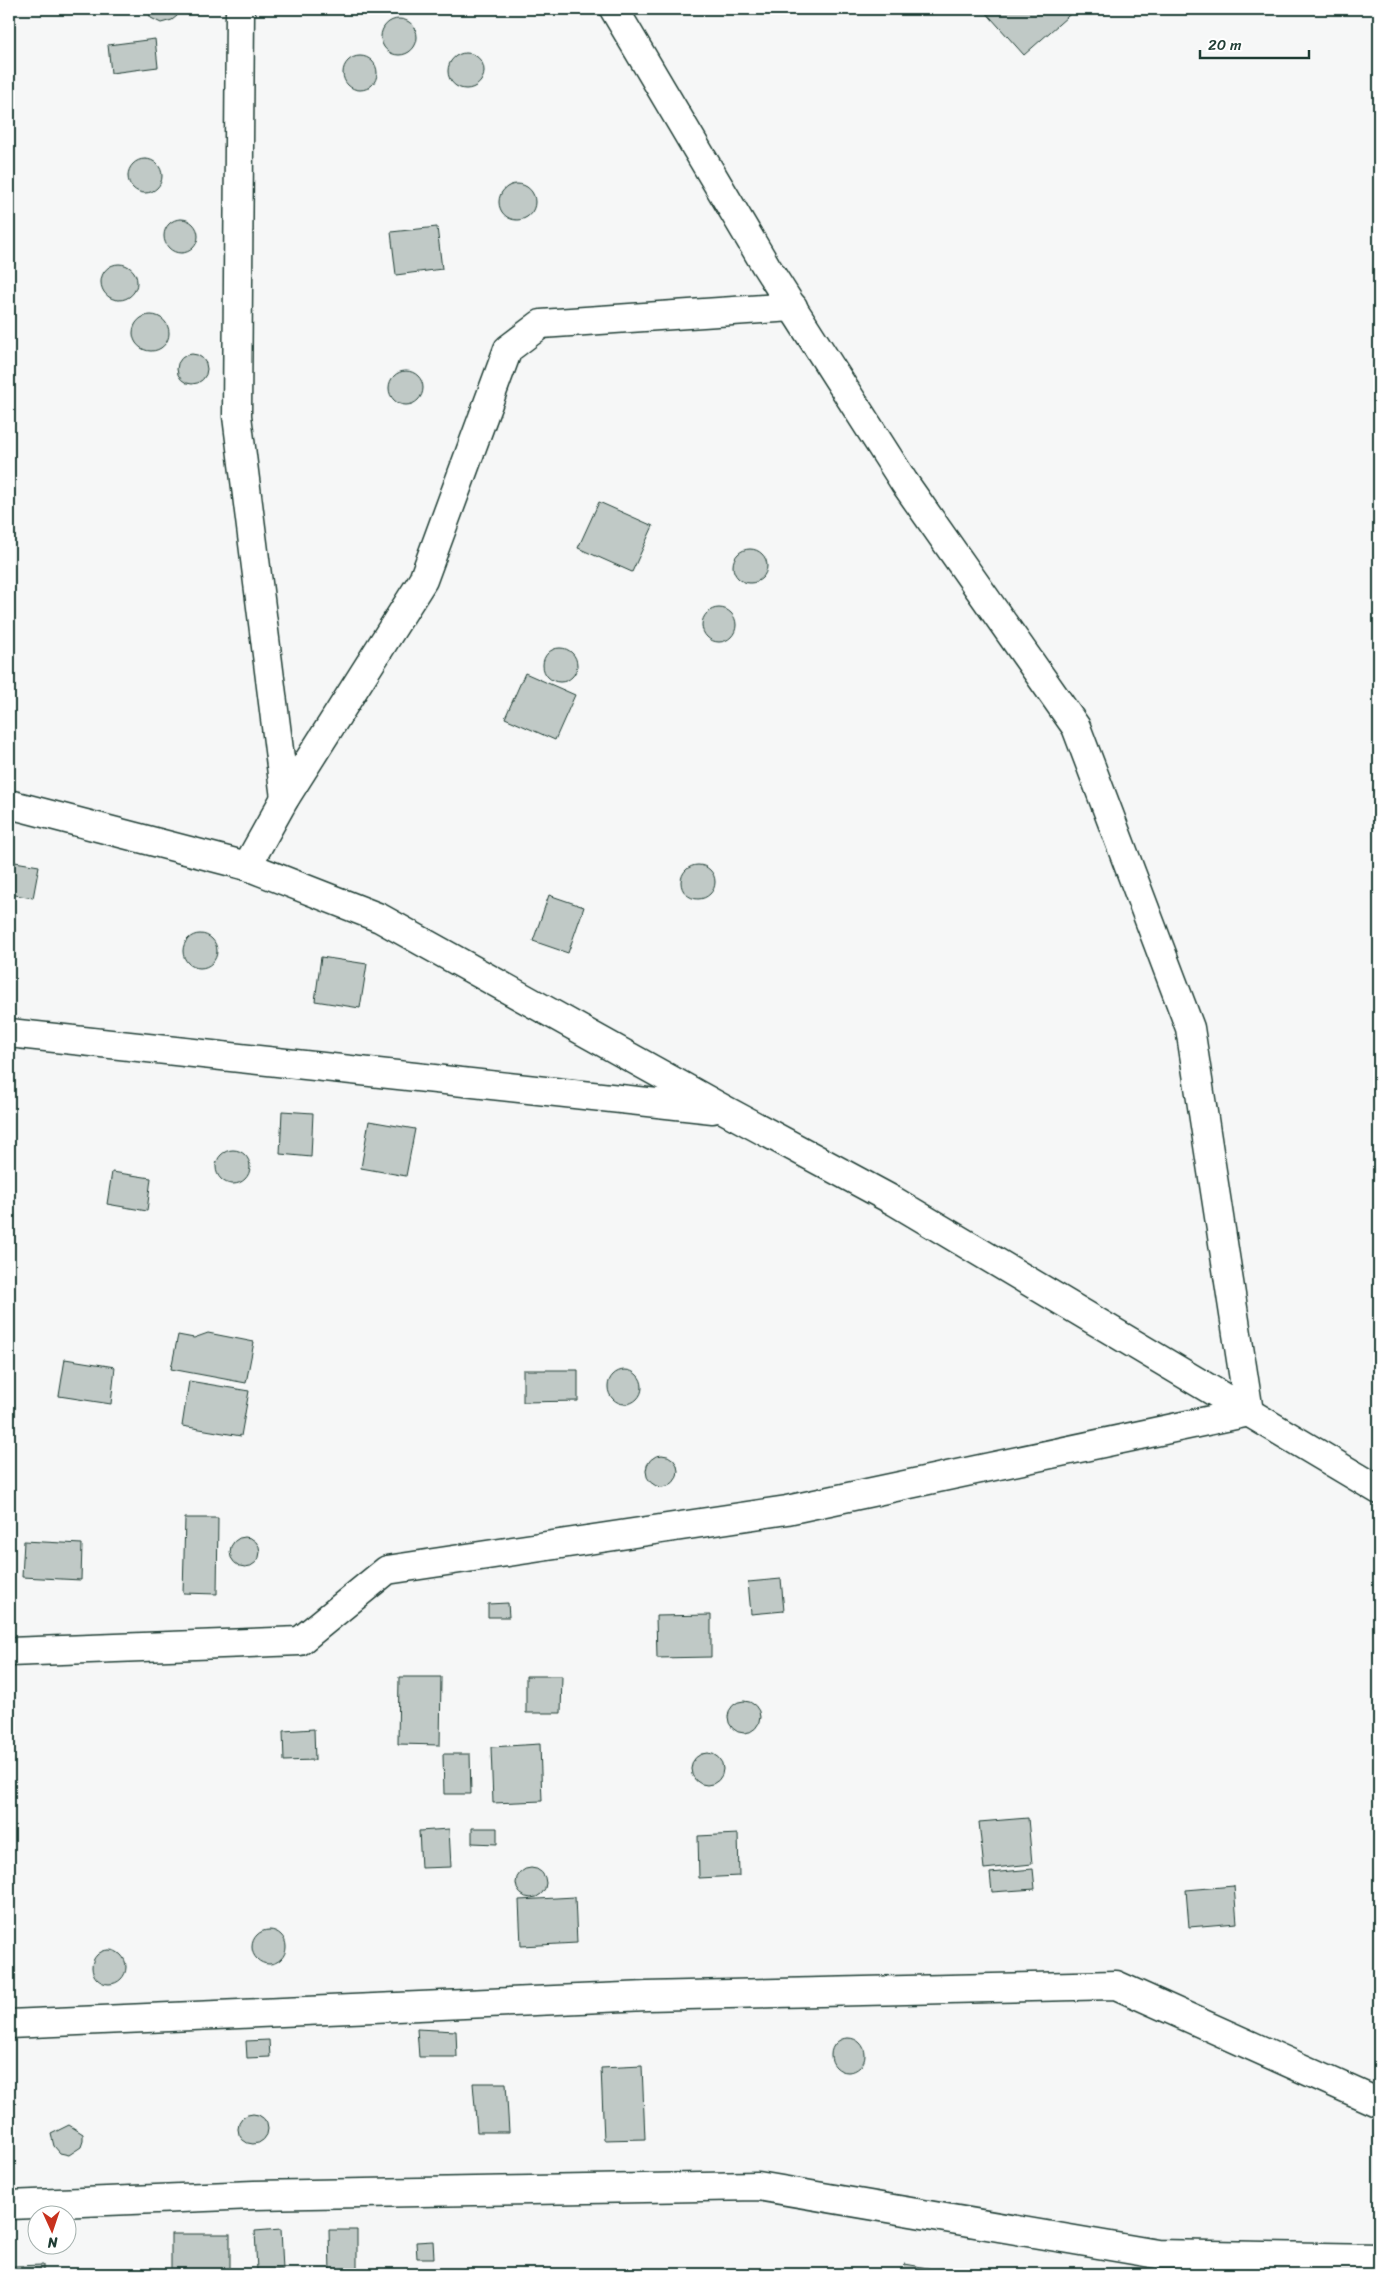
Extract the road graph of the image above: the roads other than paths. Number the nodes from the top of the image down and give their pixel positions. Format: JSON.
{"nodes":[{"id":1,"x":240,"y":9,"type":"edge"},
{"id":2,"x":614,"y":9,"type":"edge"},
{"id":3,"x":793,"y":307,"type":"junction"},
{"id":4,"x":285,"y":798,"type":"junction"},
{"id":5,"x":9,"y":804,"type":"edge"},
{"id":6,"x":247,"y":866,"type":"junction"},
{"id":7,"x":9,"y":1033,"type":"edge"},
{"id":8,"x":725,"y":1110,"type":"junction"},
{"id":9,"x":1249,"y":1412,"type":"junction"},
{"id":10,"x":1379,"y":1490,"type":"edge"},
{"id":11,"x":9,"y":1652,"type":"edge"},
{"id":12,"x":9,"y":2024,"type":"edge"},
{"id":13,"x":1379,"y":2104,"type":"edge"},
{"id":14,"x":9,"y":2205,"type":"edge"},
{"id":15,"x":1379,"y":2258,"type":"edge"}],
"edges":[{"from":1,"to":4,"type":"street"},
{"from":2,"to":3,"type":"street"},
{"from":3,"to":4,"type":"street"},
{"from":3,"to":9,"type":"street"},
{"from":4,"to":6,"type":"street"},
{"from":5,"to":6,"type":"street"},
{"from":6,"to":8,"type":"street"},
{"from":7,"to":8,"type":"street"},
{"from":8,"to":9,"type":"street"},
{"from":9,"to":10,"type":"street"},
{"from":9,"to":11,"type":"street"},
{"from":12,"to":13,"type":"street"},
{"from":14,"to":15,"type":"street"}]}
